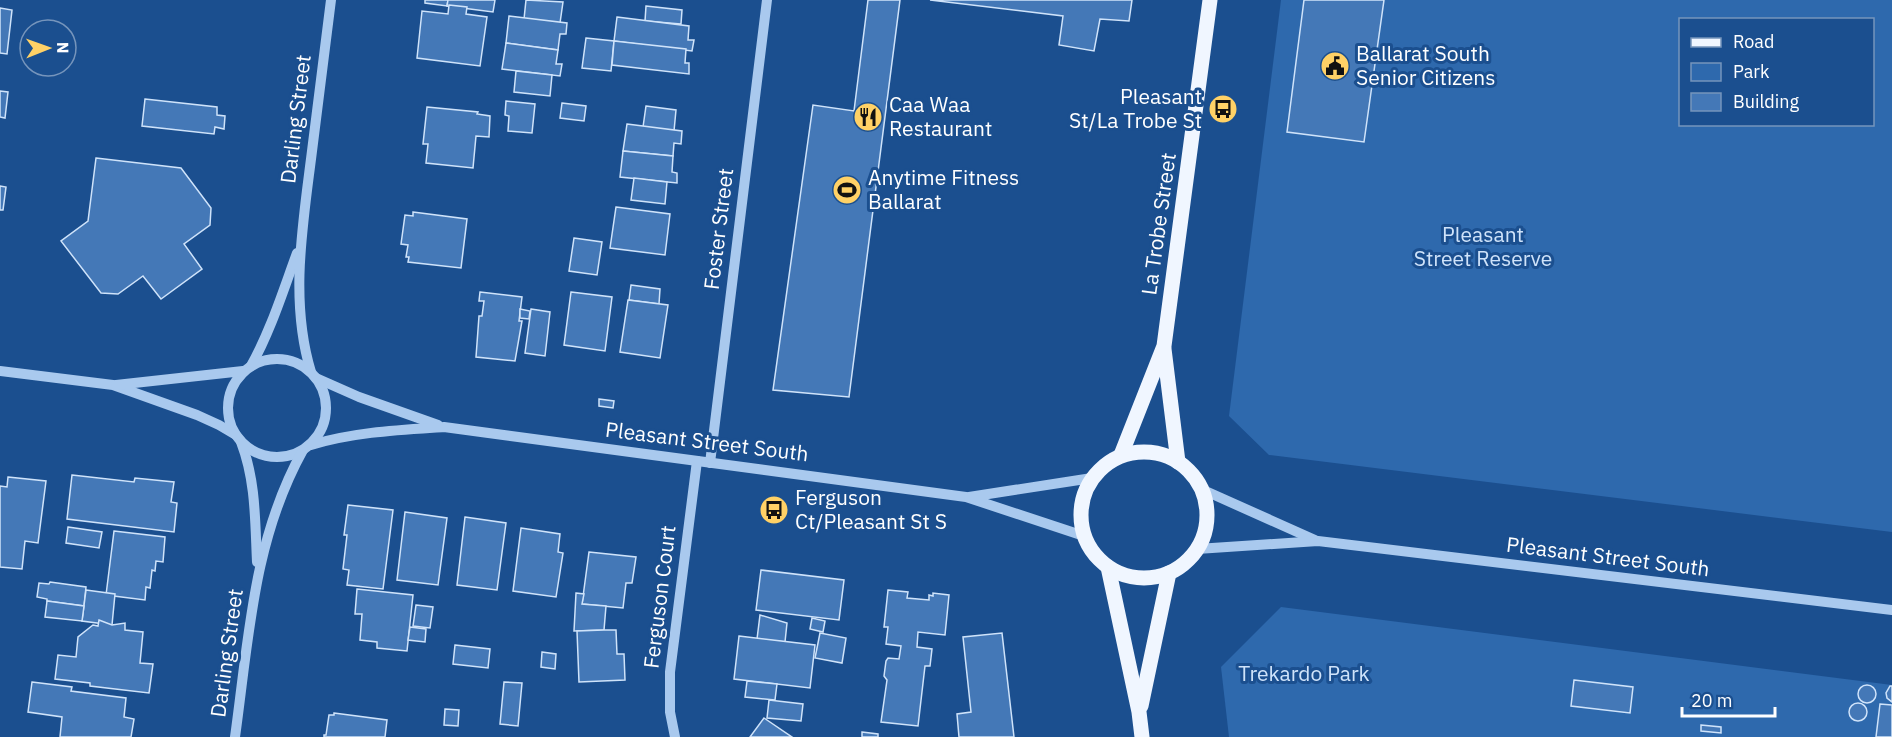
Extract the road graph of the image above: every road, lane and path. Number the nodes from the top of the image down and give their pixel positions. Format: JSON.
{"nodes":[{"id":1,"x":331,"y":0,"type":"edge"},
{"id":2,"x":767,"y":0,"type":"edge"},
{"id":3,"x":1210,"y":0,"type":"edge"},
{"id":4,"x":300,"y":244,"type":"junction"},
{"id":5,"x":1164,"y":346,"type":"junction"},
{"id":6,"x":247,"y":369,"type":"junction"},
{"id":7,"x":0,"y":371,"type":"edge"},
{"id":8,"x":314,"y":375,"type":"junction"},
{"id":9,"x":113,"y":385,"type":"junction"},
{"id":10,"x":444,"y":427,"type":"junction"},
{"id":11,"x":238,"y":438,"type":"junction"},
{"id":12,"x":307,"y":447,"type":"junction"},
{"id":13,"x":1122,"y":455,"type":"junction"},
{"id":14,"x":697,"y":461,"type":"junction"},
{"id":15,"x":1178,"y":462,"type":"junction"},
{"id":16,"x":710,"y":463,"type":"junction"},
{"id":17,"x":1092,"y":478,"type":"junction"},
{"id":18,"x":1202,"y":489,"type":"junction"},
{"id":19,"x":966,"y":497,"type":"junction"},
{"id":20,"x":1084,"y":536,"type":"junction"},
{"id":21,"x":1318,"y":542,"type":"junction"},
{"id":22,"x":1197,"y":549,"type":"junction"},
{"id":23,"x":1108,"y":567,"type":"junction"},
{"id":24,"x":1169,"y":573,"type":"junction"},
{"id":25,"x":257,"y":574,"type":"junction"},
{"id":26,"x":1892,"y":610,"type":"edge"},
{"id":27,"x":1139,"y":712,"type":"junction"},
{"id":28,"x":236,"y":737,"type":"edge"},
{"id":29,"x":675,"y":737,"type":"edge"},
{"id":30,"x":1142,"y":737,"type":"edge"}],
"edges":[{"from":1,"to":4,"type":"street","name":"Darling Street"},
{"from":2,"to":16,"type":"street","name":"Foster Street"},
{"from":3,"to":5,"type":"main road","name":"La Trobe Street"},
{"from":4,"to":6,"type":"street","name":"Darling Street"},
{"from":4,"to":8,"type":"street","name":"Darling Street"},
{"from":5,"to":13,"type":"main road","name":"La Trobe Street"},
{"from":5,"to":15,"type":"main road","name":"La Trobe Street"},
{"from":6,"to":8,"type":"street"},
{"from":6,"to":9,"type":"street"},
{"from":6,"to":11,"type":"street"},
{"from":7,"to":9,"type":"street"},
{"from":8,"to":10,"type":"street","name":"Pleasant Street South"},
{"from":8,"to":12,"type":"street"},
{"from":9,"to":11,"type":"street"},
{"from":10,"to":12,"type":"street","name":"Pleasant Street South"},
{"from":10,"to":14,"type":"street","name":"Pleasant Street South"},
{"from":11,"to":12,"type":"street"},
{"from":11,"to":25,"type":"street","name":"Darling Street"},
{"from":12,"to":25,"type":"street","name":"Darling Street"},
{"from":13,"to":15,"type":"main road"},
{"from":13,"to":17,"type":"main road"},
{"from":14,"to":16,"type":"street","name":"Pleasant Street South"},
{"from":14,"to":29,"type":"street","name":"Ferguson Court"},
{"from":15,"to":18,"type":"main road"},
{"from":16,"to":19,"type":"street","name":"Pleasant Street South"},
{"from":17,"to":19,"type":"street","name":"Pleasant Street South"},
{"from":17,"to":20,"type":"main road"},
{"from":18,"to":21,"type":"street","name":"Pleasant Street South"},
{"from":18,"to":22,"type":"main road"},
{"from":19,"to":20,"type":"street","name":"Pleasant Street South"},
{"from":20,"to":23,"type":"main road"},
{"from":21,"to":22,"type":"street","name":"Pleasant Street South"},
{"from":21,"to":26,"type":"street","name":"Pleasant Street South"},
{"from":22,"to":24,"type":"main road"},
{"from":23,"to":24,"type":"main road"},
{"from":23,"to":27,"type":"main road"},
{"from":24,"to":27,"type":"main road"},
{"from":25,"to":28,"type":"street","name":"Darling Street"},
{"from":27,"to":30,"type":"main road"}]}
